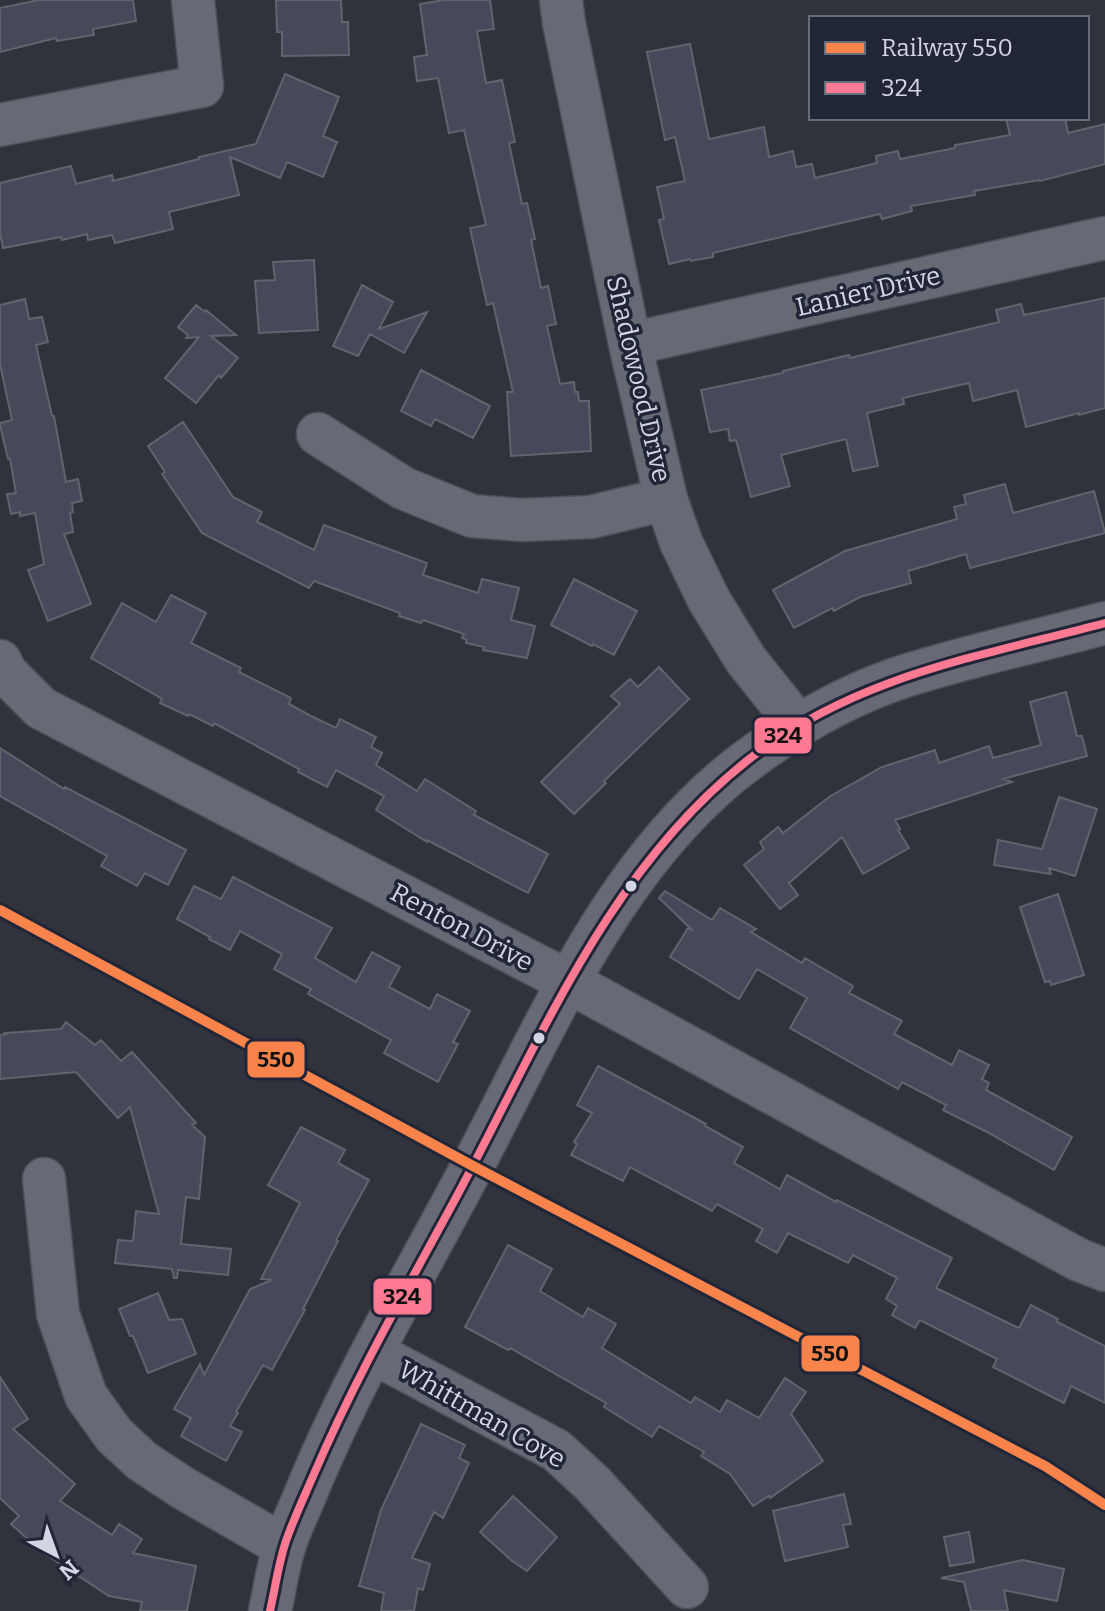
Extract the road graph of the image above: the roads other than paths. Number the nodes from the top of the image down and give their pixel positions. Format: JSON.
{"nodes":[{"id":1,"x":193,"y":0,"type":"edge"},
{"id":2,"x":561,"y":0,"type":"edge"},
{"id":3,"x":0,"y":125,"type":"edge"},
{"id":4,"x":1105,"y":238,"type":"edge"},
{"id":5,"x":630,"y":344,"type":"junction"},
{"id":6,"x":318,"y":434,"type":"dead end"},
{"id":7,"x":666,"y":499,"type":"junction"},
{"id":8,"x":1105,"y":623,"type":"edge"},
{"id":9,"x":0,"y":661,"type":"edge"},
{"id":10,"x":798,"y":725,"type":"junction"},
{"id":11,"x":569,"y":982,"type":"junction"},
{"id":12,"x":44,"y":1179,"type":"dead end"},
{"id":13,"x":1105,"y":1270,"type":"edge"},
{"id":14,"x":372,"y":1352,"type":"junction"},
{"id":15,"x":284,"y":1546,"type":"junction"},
{"id":16,"x":687,"y":1587,"type":"dead end"},
{"id":17,"x":270,"y":1611,"type":"edge"}],
"edges":[{"from":1,"to":3,"type":"street"},
{"from":2,"to":5,"type":"street","name":"Shadowood Drive"},
{"from":4,"to":5,"type":"street","name":"Lanier Drive"},
{"from":5,"to":7,"type":"street","name":"Shadowood Drive"},
{"from":6,"to":7,"type":"street"},
{"from":7,"to":10,"type":"street","name":"Shadowood Drive"},
{"from":8,"to":10,"type":"street"},
{"from":9,"to":11,"type":"street","name":"Renton Drive"},
{"from":10,"to":11,"type":"street"},
{"from":11,"to":13,"type":"street","name":"Renton Drive"},
{"from":11,"to":14,"type":"street"},
{"from":12,"to":15,"type":"street"},
{"from":14,"to":15,"type":"street"},
{"from":14,"to":16,"type":"street","name":"Whittman Cove"},
{"from":15,"to":17,"type":"street"}]}
